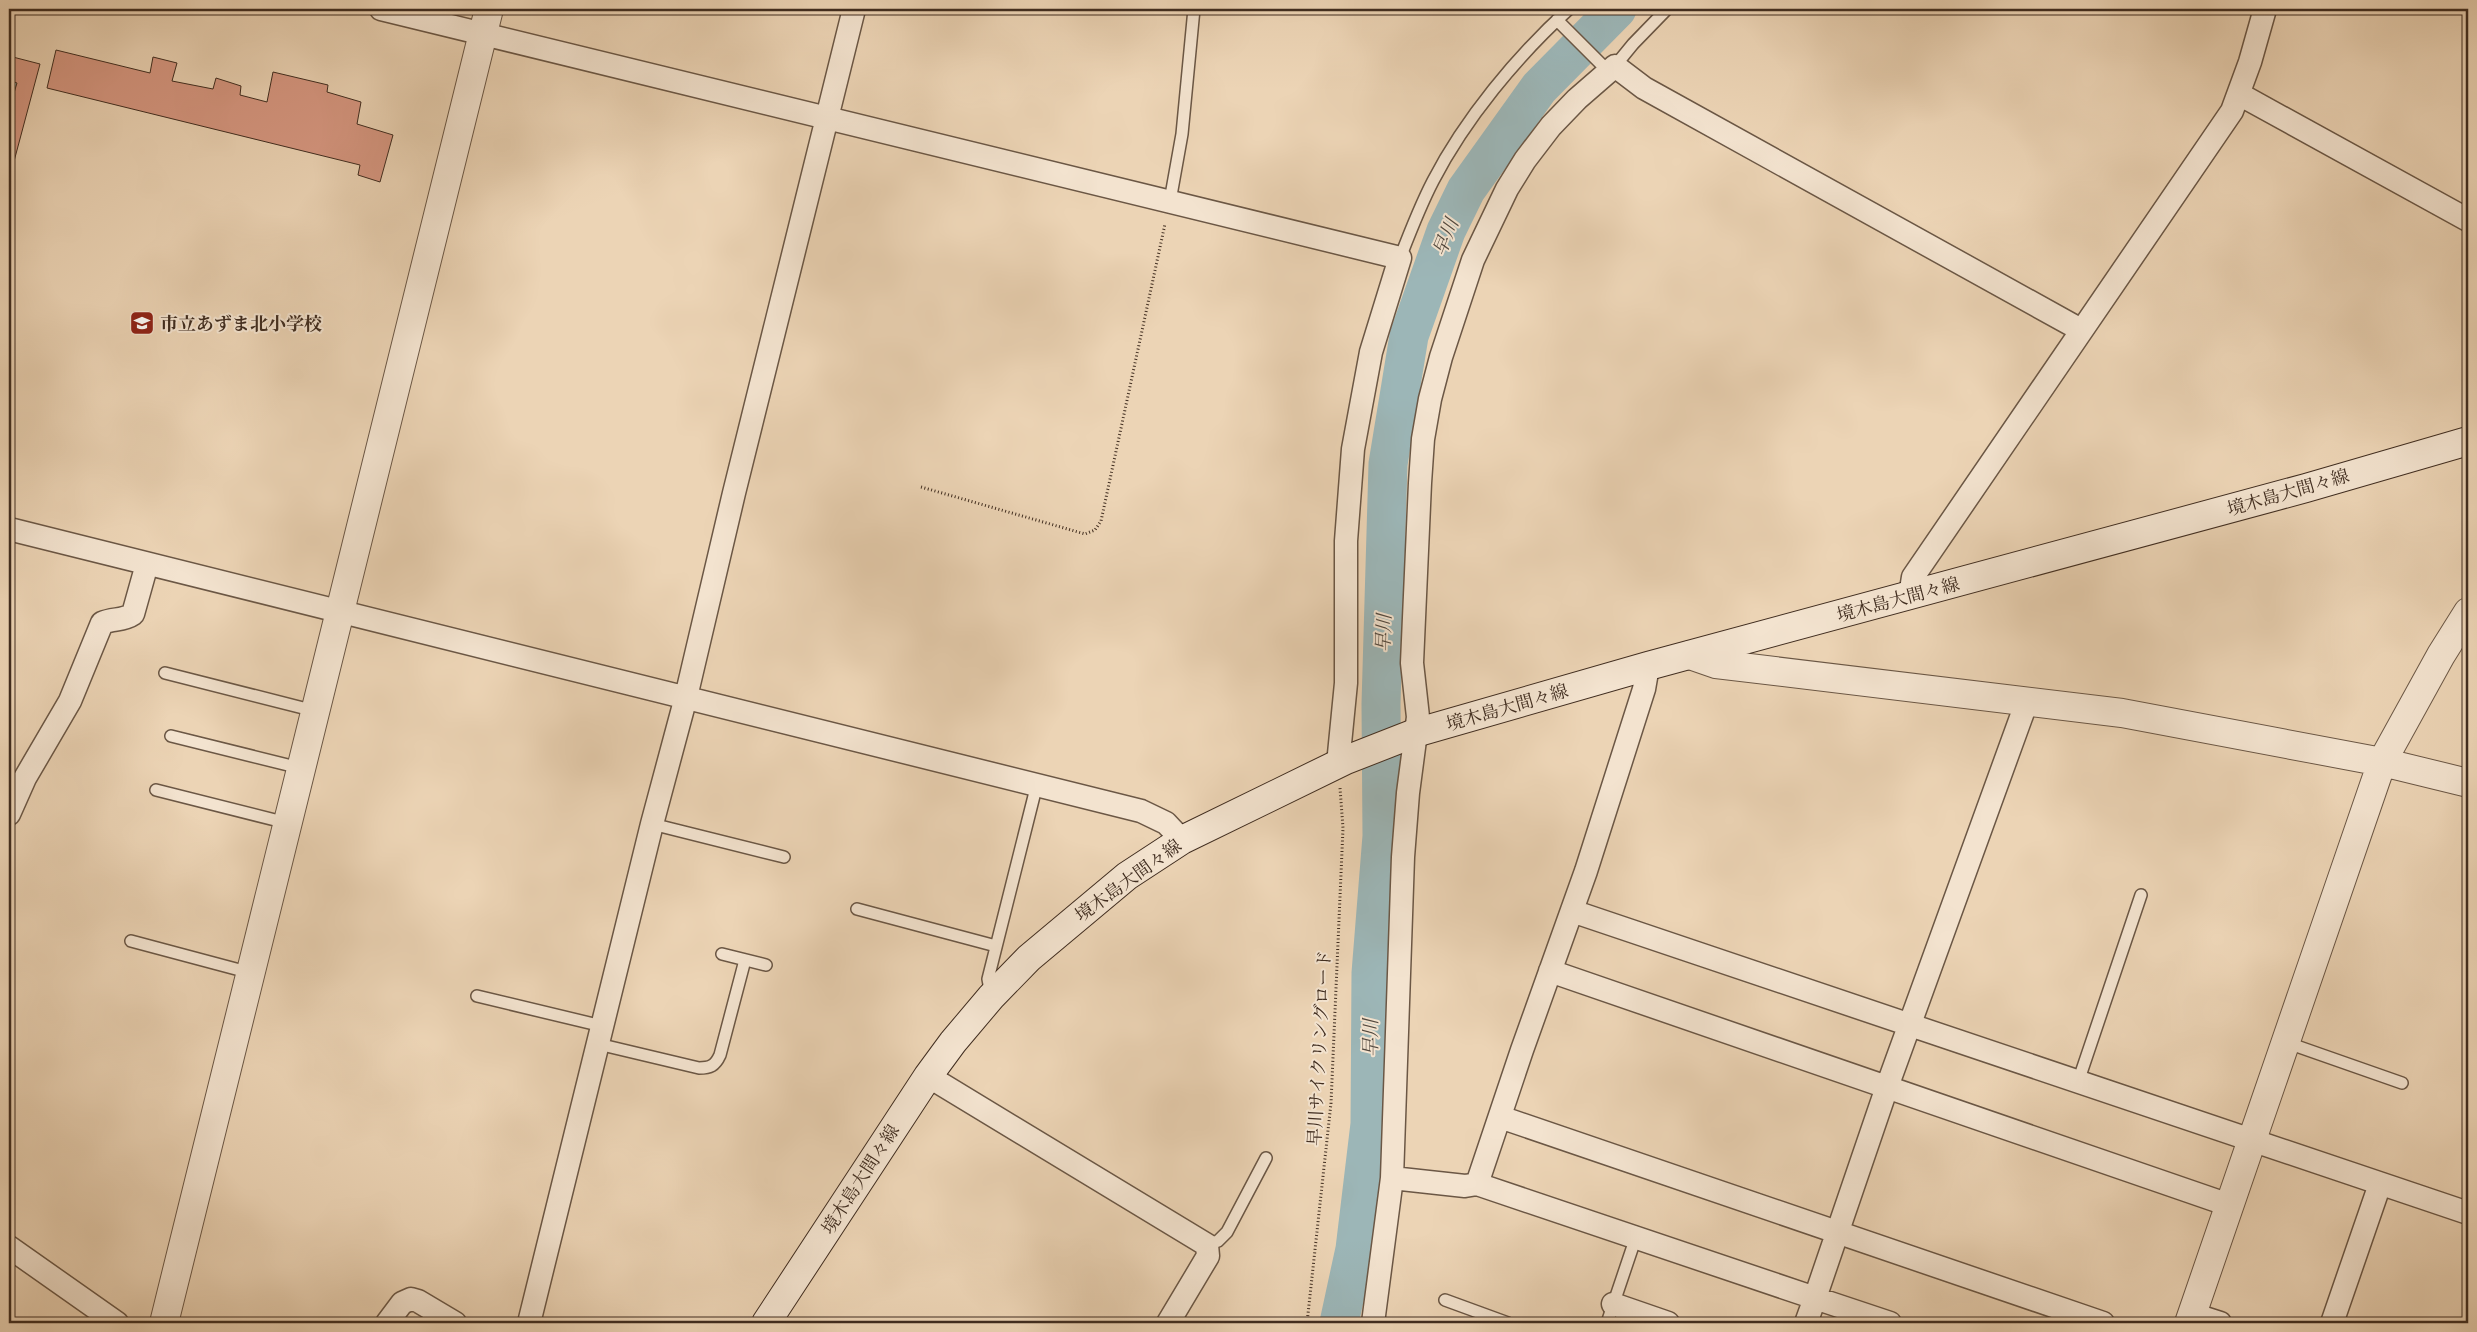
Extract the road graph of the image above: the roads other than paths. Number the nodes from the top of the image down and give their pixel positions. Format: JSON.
{"nodes":[{"id":1,"x":381,"y":9,"type":"edge"},
{"id":2,"x":854,"y":9,"type":"edge"},
{"id":3,"x":1194,"y":9,"type":"edge"},
{"id":4,"x":1569,"y":9,"type":"edge"},
{"id":5,"x":1667,"y":9,"type":"edge"},
{"id":6,"x":2265,"y":9,"type":"edge"},
{"id":7,"x":486,"y":21,"type":"edge"},
{"id":8,"x":1560,"y":23,"type":"junction"},
{"id":9,"x":1609,"y":68,"type":"junction"},
{"id":10,"x":2239,"y":94,"type":"junction"},
{"id":11,"x":826,"y":117,"type":"junction"},
{"id":12,"x":1170,"y":201,"type":"junction"},
{"id":13,"x":2468,"y":220,"type":"edge"},
{"id":14,"x":1400,"y":258,"type":"junction"},
{"id":15,"x":2081,"y":330,"type":"junction"},
{"id":16,"x":2468,"y":441,"type":"edge"},
{"id":17,"x":9,"y":529,"type":"edge"},
{"id":18,"x":147,"y":564,"type":"junction"},
{"id":19,"x":1910,"y":596,"type":"junction"},
{"id":20,"x":340,"y":612,"type":"junction"},
{"id":21,"x":2468,"y":612,"type":"edge"},
{"id":22,"x":1690,"y":655,"type":"junction"},
{"id":23,"x":1648,"y":666,"type":"junction"},
{"id":24,"x":165,"y":673,"type":"dead end"},
{"id":25,"x":686,"y":698,"type":"junction"},
{"id":26,"x":2027,"y":701,"type":"junction"},
{"id":27,"x":315,"y":711,"type":"junction"},
{"id":28,"x":1410,"y":735,"type":"junction"},
{"id":29,"x":171,"y":736,"type":"dead end"},
{"id":30,"x":2382,"y":762,"type":"junction"},
{"id":31,"x":300,"y":768,"type":"junction"},
{"id":32,"x":1341,"y":768,"type":"junction"},
{"id":33,"x":2468,"y":783,"type":"edge"},
{"id":34,"x":1037,"y":784,"type":"junction"},
{"id":35,"x":156,"y":790,"type":"dead end"},
{"id":36,"x":9,"y":814,"type":"edge"},
{"id":37,"x":287,"y":823,"type":"junction"},
{"id":38,"x":652,"y":824,"type":"junction"},
{"id":39,"x":1182,"y":840,"type":"junction"},
{"id":40,"x":784,"y":857,"type":"dead end"},
{"id":41,"x":2140,"y":895,"type":"dead end"},
{"id":42,"x":857,"y":909,"type":"dead end"},
{"id":43,"x":1572,"y":911,"type":"junction"},
{"id":44,"x":131,"y":941,"type":"dead end"},
{"id":45,"x":996,"y":946,"type":"junction"},
{"id":46,"x":722,"y":954,"type":"dead end"},
{"id":47,"x":745,"y":960,"type":"junction"},
{"id":48,"x":766,"y":966,"type":"dead end"},
{"id":49,"x":1550,"y":971,"type":"junction"},
{"id":50,"x":251,"y":973,"type":"junction"},
{"id":51,"x":477,"y":996,"type":"dead end"},
{"id":52,"x":992,"y":996,"type":"junction"},
{"id":53,"x":1910,"y":1025,"type":"junction"},
{"id":54,"x":600,"y":1035,"type":"junction"},
{"id":55,"x":2285,"y":1042,"type":"junction"},
{"id":56,"x":928,"y":1076,"type":"junction"},
{"id":57,"x":2078,"y":1082,"type":"junction"},
{"id":58,"x":2402,"y":1083,"type":"dead end"},
{"id":59,"x":1887,"y":1087,"type":"junction"},
{"id":60,"x":1500,"y":1117,"type":"junction"},
{"id":61,"x":2252,"y":1140,"type":"junction"},
{"id":62,"x":1266,"y":1158,"type":"dead end"},
{"id":63,"x":1392,"y":1178,"type":"junction"},
{"id":64,"x":1477,"y":1184,"type":"junction"},
{"id":65,"x":2380,"y":1184,"type":"junction"},
{"id":66,"x":2229,"y":1205,"type":"junction"},
{"id":67,"x":2468,"y":1214,"type":"edge"},
{"id":68,"x":1836,"y":1232,"type":"junction"},
{"id":69,"x":1636,"y":1237,"type":"junction"},
{"id":70,"x":1207,"y":1245,"type":"junction"},
{"id":71,"x":11,"y":1255,"type":"edge"},
{"id":72,"x":1815,"y":1298,"type":"junction"},
{"id":73,"x":1446,"y":1300,"type":"dead end"},
{"id":74,"x":1610,"y":1314,"type":"edge"},
{"id":75,"x":2190,"y":1319,"type":"edge"},
{"id":76,"x":116,"y":1323,"type":"edge"},
{"id":77,"x":164,"y":1323,"type":"edge"},
{"id":78,"x":387,"y":1323,"type":"edge"},
{"id":79,"x":455,"y":1323,"type":"edge"},
{"id":80,"x":529,"y":1323,"type":"edge"},
{"id":81,"x":766,"y":1323,"type":"edge"},
{"id":82,"x":1168,"y":1323,"type":"edge"},
{"id":83,"x":1373,"y":1323,"type":"edge"},
{"id":84,"x":1508,"y":1323,"type":"edge"},
{"id":85,"x":1668,"y":1323,"type":"edge"},
{"id":86,"x":1806,"y":1323,"type":"edge"},
{"id":87,"x":1890,"y":1323,"type":"edge"},
{"id":88,"x":2104,"y":1323,"type":"edge"},
{"id":89,"x":2220,"y":1323,"type":"edge"},
{"id":90,"x":2332,"y":1323,"type":"edge"}],
"edges":[{"from":1,"to":7,"type":"street"},
{"from":2,"to":11,"type":"street"},
{"from":3,"to":12,"type":"lane"},
{"from":4,"to":8,"type":"lane"},
{"from":5,"to":9,"type":"lane"},
{"from":6,"to":10,"type":"street"},
{"from":7,"to":11,"type":"street"},
{"from":7,"to":20,"type":"street"},
{"from":8,"to":9,"type":"lane"},
{"from":8,"to":14,"type":"lane"},
{"from":9,"to":15,"type":"street"},
{"from":9,"to":28,"type":"street"},
{"from":10,"to":13,"type":"street"},
{"from":10,"to":15,"type":"street"},
{"from":11,"to":12,"type":"street"},
{"from":11,"to":25,"type":"street"},
{"from":12,"to":14,"type":"street"},
{"from":14,"to":32,"type":"street"},
{"from":15,"to":19,"type":"street"},
{"from":16,"to":19,"type":"street","name":"境木島大間々線"},
{"from":17,"to":18,"type":"street"},
{"from":18,"to":20,"type":"street"},
{"from":18,"to":36,"type":"street"},
{"from":19,"to":22,"type":"street","name":"境木島大間々線"},
{"from":20,"to":25,"type":"street"},
{"from":20,"to":27,"type":"street"},
{"from":21,"to":30,"type":"street"},
{"from":22,"to":23,"type":"street","name":"境木島大間々線"},
{"from":22,"to":26,"type":"street"},
{"from":23,"to":28,"type":"street","name":"境木島大間々線"},
{"from":23,"to":43,"type":"street"},
{"from":24,"to":27,"type":"lane"},
{"from":25,"to":34,"type":"street"},
{"from":25,"to":38,"type":"street"},
{"from":26,"to":30,"type":"street"},
{"from":26,"to":53,"type":"street"},
{"from":27,"to":31,"type":"street"},
{"from":28,"to":32,"type":"street","name":"境木島大間々線"},
{"from":28,"to":63,"type":"street"},
{"from":29,"to":31,"type":"lane"},
{"from":30,"to":33,"type":"street"},
{"from":30,"to":55,"type":"street"},
{"from":31,"to":37,"type":"street"},
{"from":32,"to":39,"type":"street","name":"境木島大間々線"},
{"from":34,"to":39,"type":"street"},
{"from":34,"to":45,"type":"lane"},
{"from":35,"to":37,"type":"lane"},
{"from":37,"to":50,"type":"street"},
{"from":38,"to":40,"type":"lane"},
{"from":38,"to":54,"type":"street"},
{"from":39,"to":52,"type":"street","name":"境木島大間々線"},
{"from":41,"to":57,"type":"lane"},
{"from":42,"to":45,"type":"lane"},
{"from":43,"to":49,"type":"street"},
{"from":43,"to":53,"type":"street"},
{"from":44,"to":50,"type":"lane"},
{"from":45,"to":52,"type":"lane"},
{"from":46,"to":47,"type":"lane"},
{"from":47,"to":48,"type":"lane"},
{"from":47,"to":54,"type":"lane"},
{"from":49,"to":59,"type":"street"},
{"from":49,"to":60,"type":"street"},
{"from":50,"to":77,"type":"street"},
{"from":51,"to":54,"type":"lane"},
{"from":52,"to":56,"type":"street","name":"境木島大間々線"},
{"from":53,"to":57,"type":"street"},
{"from":53,"to":59,"type":"street"},
{"from":54,"to":80,"type":"street"},
{"from":55,"to":58,"type":"lane"},
{"from":55,"to":61,"type":"street"},
{"from":56,"to":70,"type":"street"},
{"from":56,"to":81,"type":"street","name":"境木島大間々線"},
{"from":57,"to":61,"type":"street"},
{"from":59,"to":66,"type":"street"},
{"from":59,"to":68,"type":"street"},
{"from":60,"to":64,"type":"street"},
{"from":60,"to":68,"type":"street"},
{"from":61,"to":65,"type":"street"},
{"from":61,"to":66,"type":"street"},
{"from":62,"to":70,"type":"lane"},
{"from":63,"to":64,"type":"street"},
{"from":63,"to":83,"type":"street"},
{"from":64,"to":69,"type":"street"},
{"from":65,"to":67,"type":"street"},
{"from":65,"to":90,"type":"street"},
{"from":66,"to":75,"type":"street"},
{"from":68,"to":72,"type":"street"},
{"from":68,"to":88,"type":"street"},
{"from":69,"to":72,"type":"street"},
{"from":69,"to":74,"type":"lane"},
{"from":70,"to":82,"type":"street"},
{"from":71,"to":76,"type":"street"},
{"from":72,"to":86,"type":"street"},
{"from":72,"to":87,"type":"street"},
{"from":73,"to":84,"type":"lane"},
{"from":74,"to":85,"type":"street"},
{"from":75,"to":89,"type":"street"},
{"from":78,"to":79,"type":"street"}]}
